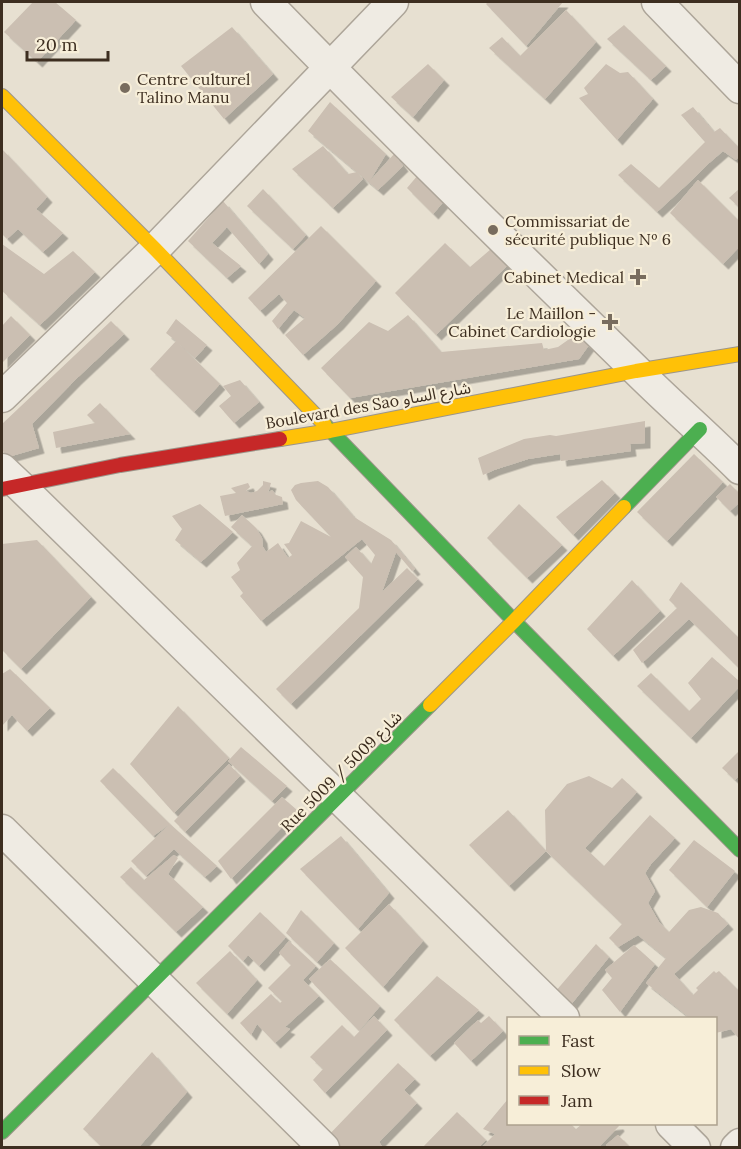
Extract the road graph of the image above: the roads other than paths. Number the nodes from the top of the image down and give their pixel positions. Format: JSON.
{"nodes":[{"id":1,"x":266,"y":2,"type":"edge"},
{"id":2,"x":393,"y":2,"type":"edge"},
{"id":3,"x":657,"y":2,"type":"edge"},
{"id":4,"x":329,"y":67,"type":"junction"},
{"id":5,"x":740,"y":88,"type":"edge"},
{"id":6,"x":2,"y":96,"type":"edge"},
{"id":7,"x":155,"y":249,"type":"junction"},
{"id":8,"x":740,"y":354,"type":"edge"},
{"id":9,"x":636,"y":371,"type":"junction"},
{"id":10,"x":2,"y":398,"type":"edge"},
{"id":11,"x":700,"y":429,"type":"junction"},
{"id":12,"x":330,"y":431,"type":"junction"},
{"id":13,"x":740,"y":469,"type":"edge"},
{"id":14,"x":8,"y":481,"type":"edge"},
{"id":15,"x":514,"y":621,"type":"junction"},
{"id":16,"x":339,"y":796,"type":"junction"},
{"id":17,"x":2,"y":830,"type":"edge"},
{"id":18,"x":740,"y":850,"type":"edge"},
{"id":19,"x":154,"y":981,"type":"junction"},
{"id":20,"x":563,"y":1017,"type":"edge"},
{"id":21,"x":671,"y":1125,"type":"edge"},
{"id":22,"x":2,"y":1132,"type":"edge"},
{"id":23,"x":740,"y":1144,"type":"edge"},
{"id":24,"x":324,"y":1148,"type":"edge"},
{"id":25,"x":695,"y":1148,"type":"edge"},
{"id":26,"x":736,"y":1148,"type":"edge"}],
"edges":[{"from":1,"to":4,"type":"street"},
{"from":2,"to":4,"type":"street"},
{"from":3,"to":5,"type":"street"},
{"from":4,"to":7,"type":"street"},
{"from":4,"to":9,"type":"street"},
{"from":6,"to":7,"type":"street"},
{"from":7,"to":10,"type":"street"},
{"from":7,"to":12,"type":"street"},
{"from":8,"to":9,"type":"street","name":"Boulevard des Sao شارع الساو"},
{"from":9,"to":11,"type":"street"},
{"from":9,"to":12,"type":"street","name":"Boulevard des Sao شارع الساو"},
{"from":11,"to":13,"type":"street"},
{"from":11,"to":15,"type":"street","name":"Rue 5009 / شارع 5009"},
{"from":12,"to":14,"type":"street","name":"Boulevard des Sao شارع الساو"},
{"from":12,"to":15,"type":"street"},
{"from":14,"to":16,"type":"street"},
{"from":15,"to":16,"type":"street","name":"Rue 5009 / شارع 5009"},
{"from":15,"to":18,"type":"street"},
{"from":16,"to":19,"type":"street","name":"Rue 5009 / شارع 5009"},
{"from":16,"to":20,"type":"street"},
{"from":17,"to":19,"type":"street"},
{"from":19,"to":22,"type":"street","name":"Rue 5009 / شارع 5009"},
{"from":19,"to":24,"type":"street"},
{"from":21,"to":25,"type":"street"},
{"from":23,"to":26,"type":"street"}]}
